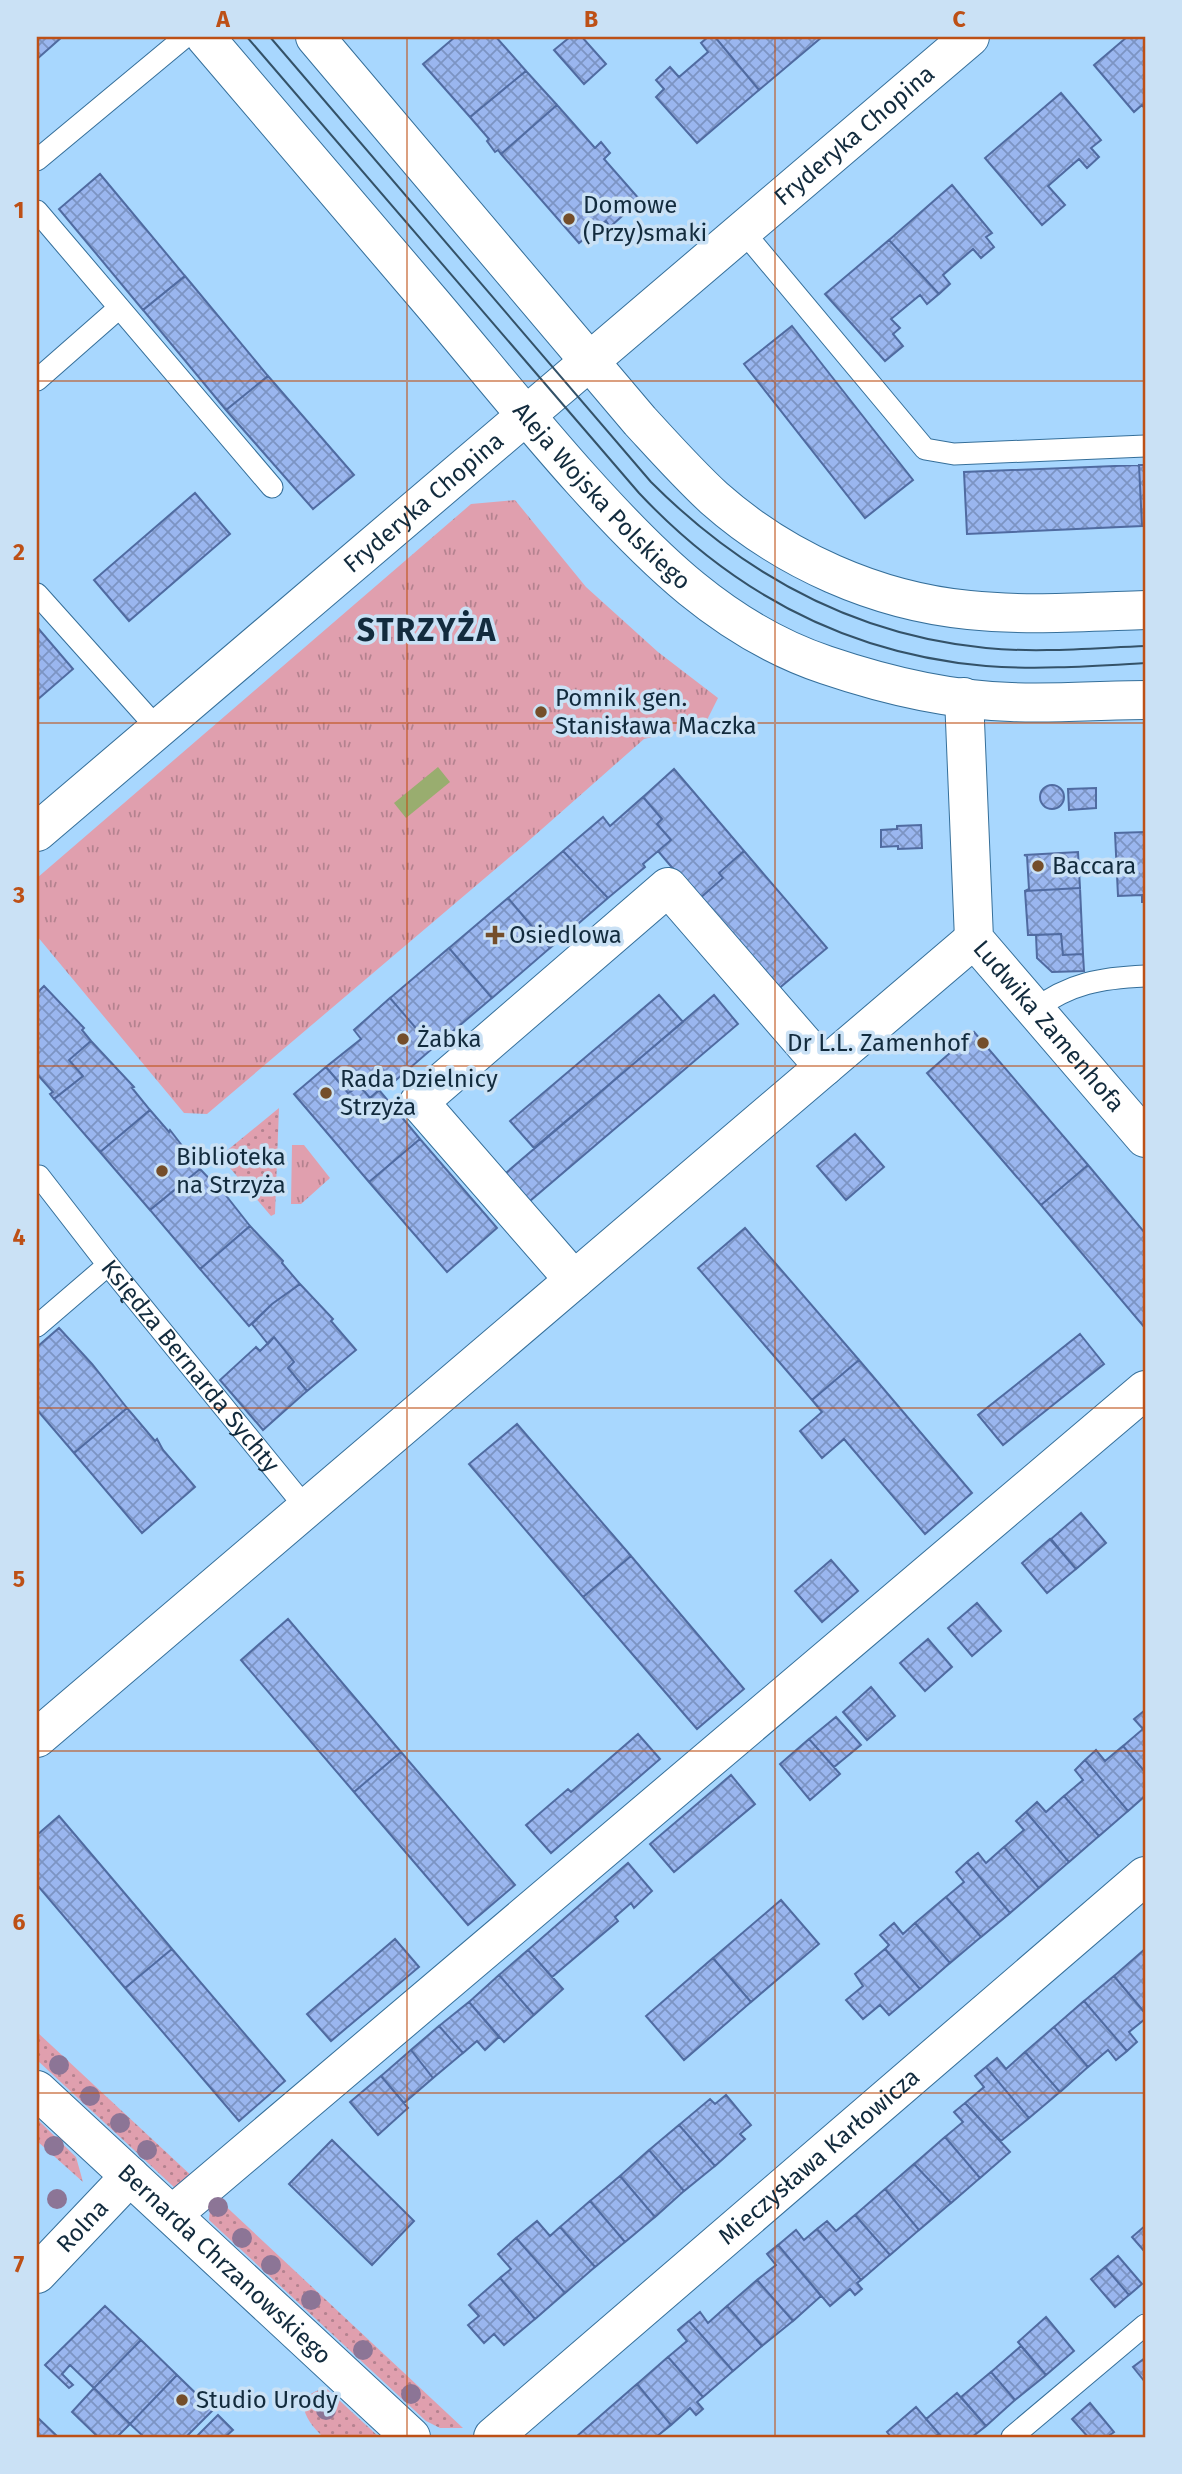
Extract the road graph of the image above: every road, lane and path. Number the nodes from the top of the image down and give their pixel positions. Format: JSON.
{"nodes":[{"id":1,"x":185,"y":37,"type":"edge"},
{"id":2,"x":205,"y":37,"type":"edge"},
{"id":3,"x":315,"y":37,"type":"edge"},
{"id":4,"x":970,"y":37,"type":"edge"},
{"id":5,"x":37,"y":160,"type":"edge"},
{"id":6,"x":37,"y":211,"type":"edge"},
{"id":7,"x":742,"y":230,"type":"junction"},
{"id":8,"x":119,"y":308,"type":"junction"},
{"id":9,"x":588,"y":361,"type":"junction"},
{"id":10,"x":37,"y":380,"type":"edge"},
{"id":11,"x":524,"y":415,"type":"junction"},
{"id":12,"x":1145,"y":446,"type":"edge"},
{"id":13,"x":272,"y":487,"type":"dead end"},
{"id":14,"x":37,"y":594,"type":"edge"},
{"id":15,"x":1145,"y":610,"type":"edge"},
{"id":16,"x":964,"y":697,"type":"junction"},
{"id":17,"x":1145,"y":700,"type":"edge"},
{"id":18,"x":158,"y":729,"type":"junction"},
{"id":19,"x":37,"y":832,"type":"edge"},
{"id":20,"x":974,"y":939,"type":"junction"},
{"id":21,"x":1145,"y":976,"type":"edge"},
{"id":22,"x":1034,"y":1010,"type":"junction"},
{"id":23,"x":824,"y":1067,"type":"junction"},
{"id":24,"x":1145,"y":1138,"type":"edge"},
{"id":25,"x":37,"y":1176,"type":"edge"},
{"id":26,"x":108,"y":1265,"type":"junction"},
{"id":27,"x":574,"y":1280,"type":"junction"},
{"id":28,"x":37,"y":1326,"type":"edge"},
{"id":29,"x":1145,"y":1390,"type":"edge"},
{"id":30,"x":306,"y":1508,"type":"junction"},
{"id":31,"x":37,"y":1738,"type":"edge"},
{"id":32,"x":1145,"y":1876,"type":"edge"},
{"id":33,"x":37,"y":2090,"type":"edge"},
{"id":34,"x":130,"y":2176,"type":"junction"},
{"id":35,"x":173,"y":2214,"type":"junction"},
{"id":36,"x":37,"y":2274,"type":"edge"},
{"id":37,"x":1145,"y":2325,"type":"edge"},
{"id":38,"x":411,"y":2437,"type":"edge"},
{"id":39,"x":492,"y":2437,"type":"edge"},
{"id":40,"x":1012,"y":2437,"type":"edge"}],
"edges":[{"from":1,"to":5,"type":"lane"},
{"from":2,"to":11,"type":"street","name":"Aleja Wojska Polskiego"},
{"from":3,"to":9,"type":"street"},
{"from":4,"to":7,"type":"street","name":"Fryderyka Chopina"},
{"from":6,"to":8,"type":"lane"},
{"from":7,"to":9,"type":"street","name":"Fryderyka Chopina"},
{"from":7,"to":12,"type":"lane"},
{"from":8,"to":10,"type":"lane"},
{"from":8,"to":13,"type":"lane"},
{"from":9,"to":11,"type":"street","name":"Fryderyka Chopina"},
{"from":9,"to":15,"type":"street"},
{"from":11,"to":16,"type":"street","name":"Aleja Wojska Polskiego"},
{"from":11,"to":18,"type":"street","name":"Fryderyka Chopina"},
{"from":14,"to":18,"type":"lane"},
{"from":16,"to":17,"type":"street","name":"Aleja Wojska Polskiego"},
{"from":16,"to":20,"type":"street","name":"Ludwika Zamenhofa"},
{"from":18,"to":19,"type":"street","name":"Fryderyka Chopina"},
{"from":20,"to":22,"type":"street","name":"Ludwika Zamenhofa"},
{"from":20,"to":23,"type":"street"},
{"from":21,"to":22,"type":"lane"},
{"from":22,"to":24,"type":"street","name":"Ludwika Zamenhofa"},
{"from":23,"to":27,"type":"street"},
{"from":23,"to":27,"type":"street"},
{"from":25,"to":26,"type":"lane"},
{"from":26,"to":28,"type":"lane","name":"Księdza Bernarda Sychty"},
{"from":26,"to":30,"type":"lane","name":"Księdza Bernarda Sychty"},
{"from":27,"to":30,"type":"street"},
{"from":29,"to":35,"type":"street"},
{"from":30,"to":31,"type":"street"},
{"from":32,"to":39,"type":"street","name":"Mieczysława Karłowicza"},
{"from":33,"to":34,"type":"street","name":"Bernarda Chrzanowskiego"},
{"from":34,"to":35,"type":"street","name":"Bernarda Chrzanowskiego"},
{"from":34,"to":36,"type":"street","name":"Rolna"},
{"from":35,"to":38,"type":"street","name":"Bernarda Chrzanowskiego"},
{"from":37,"to":40,"type":"lane"}]}
